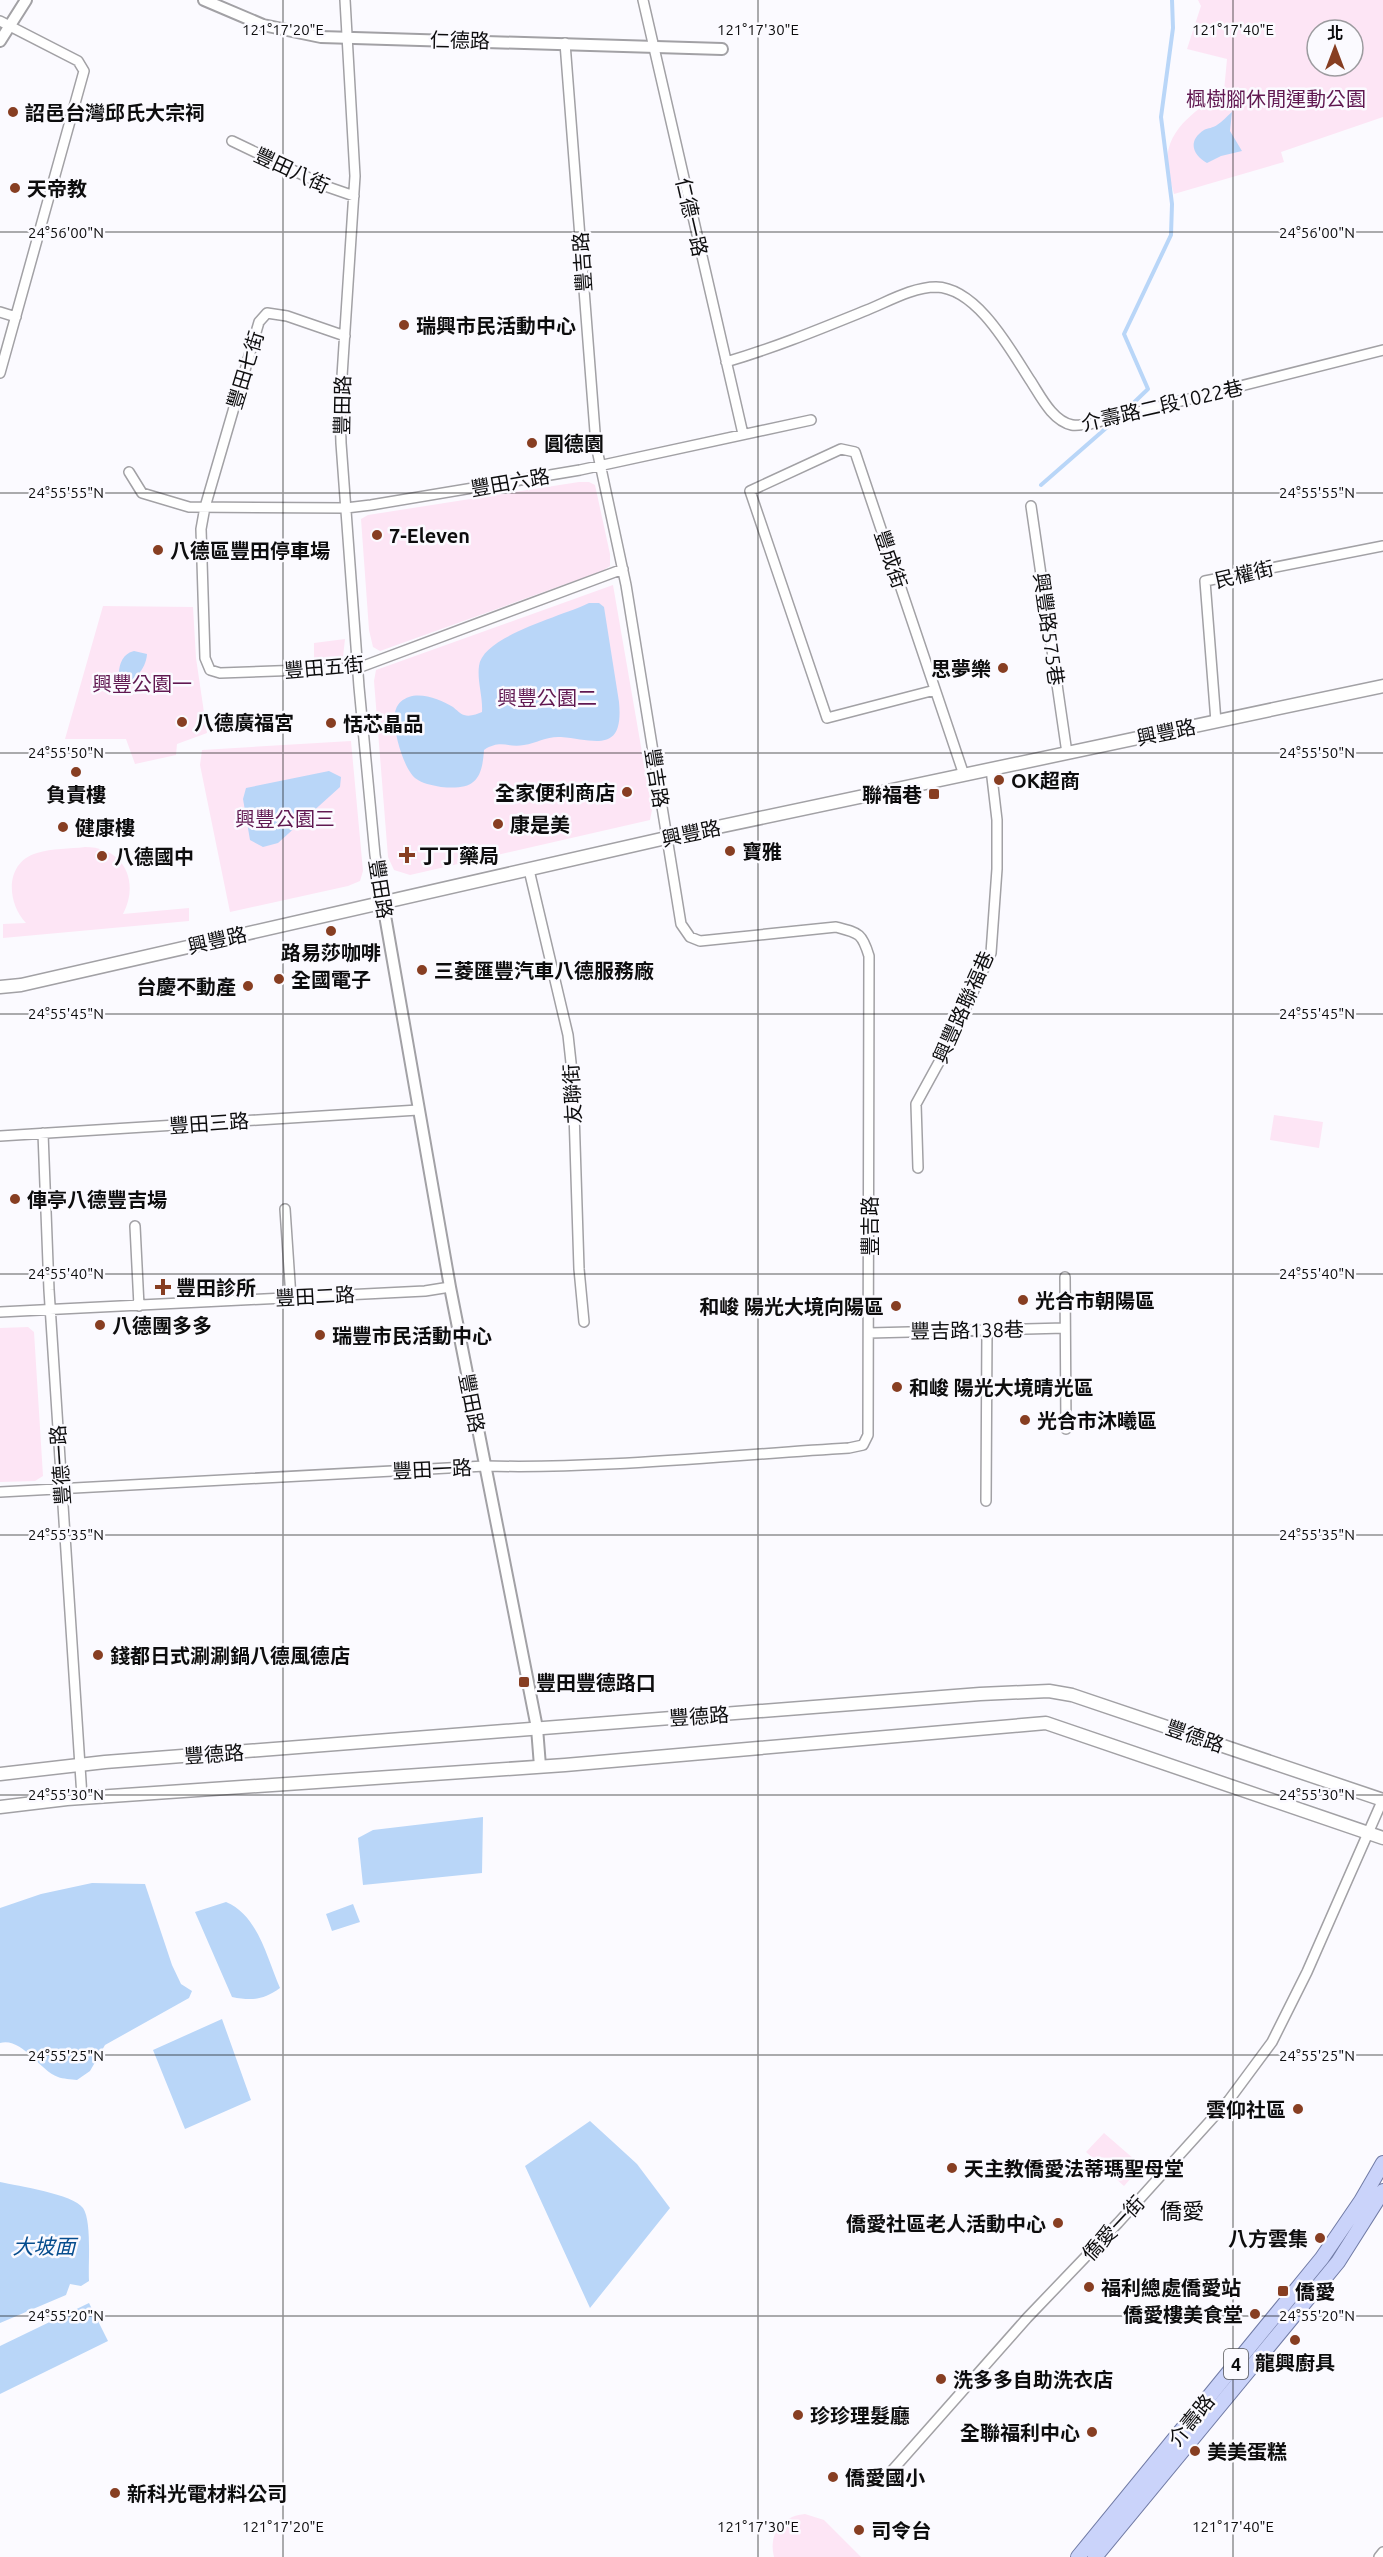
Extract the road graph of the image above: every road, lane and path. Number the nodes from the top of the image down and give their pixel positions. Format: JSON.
{"nodes":[{"id":1,"x":26,"y":0,"type":"edge"},
{"id":2,"x":204,"y":0,"type":"edge"},
{"id":3,"x":345,"y":0,"type":"edge"},
{"id":4,"x":643,"y":0,"type":"edge"},
{"id":5,"x":5,"y":24,"type":"edge"},
{"id":6,"x":348,"y":38,"type":"junction"},
{"id":7,"x":0,"y":41,"type":"edge"},
{"id":8,"x":564,"y":43,"type":"junction"},
{"id":9,"x":653,"y":47,"type":"junction"},
{"id":10,"x":722,"y":49,"type":"dead end"},
{"id":11,"x":232,"y":141,"type":"dead end"},
{"id":12,"x":354,"y":196,"type":"junction"},
{"id":13,"x":0,"y":312,"type":"edge"},
{"id":14,"x":16,"y":317,"type":"junction"},
{"id":15,"x":345,"y":336,"type":"junction"},
{"id":16,"x":1383,"y":350,"type":"edge"},
{"id":17,"x":726,"y":362,"type":"junction"},
{"id":18,"x":0,"y":373,"type":"edge"},
{"id":19,"x":811,"y":420,"type":"dead end"},
{"id":20,"x":742,"y":435,"type":"junction"},
{"id":21,"x":600,"y":466,"type":"junction"},
{"id":22,"x":129,"y":472,"type":"dead end"},
{"id":23,"x":1031,"y":506,"type":"dead end"},
{"id":24,"x":205,"y":507,"type":"junction"},
{"id":25,"x":346,"y":508,"type":"junction"},
{"id":26,"x":1383,"y":546,"type":"edge"},
{"id":27,"x":623,"y":569,"type":"junction"},
{"id":28,"x":358,"y":668,"type":"junction"},
{"id":29,"x":1383,"y":686,"type":"edge"},
{"id":30,"x":935,"y":690,"type":"junction"},
{"id":31,"x":1216,"y":722,"type":"junction"},
{"id":32,"x":1067,"y":753,"type":"junction"},
{"id":33,"x":991,"y":769,"type":"junction"},
{"id":34,"x":964,"y":775,"type":"junction"},
{"id":35,"x":666,"y":838,"type":"junction"},
{"id":36,"x":529,"y":870,"type":"junction"},
{"id":37,"x":383,"y":904,"type":"junction"},
{"id":38,"x":0,"y":987,"type":"edge"},
{"id":39,"x":418,"y":1110,"type":"junction"},
{"id":40,"x":43,"y":1133,"type":"junction"},
{"id":41,"x":0,"y":1136,"type":"edge"},
{"id":42,"x":918,"y":1168,"type":"dead end"},
{"id":43,"x":285,"y":1209,"type":"dead end"},
{"id":44,"x":135,"y":1226,"type":"dead end"},
{"id":45,"x":1065,"y":1277,"type":"dead end"},
{"id":46,"x":450,"y":1287,"type":"junction"},
{"id":47,"x":291,"y":1298,"type":"junction"},
{"id":48,"x":139,"y":1306,"type":"junction"},
{"id":49,"x":50,"y":1310,"type":"junction"},
{"id":50,"x":0,"y":1312,"type":"edge"},
{"id":51,"x":584,"y":1322,"type":"dead end"},
{"id":52,"x":1065,"y":1328,"type":"junction"},
{"id":53,"x":987,"y":1330,"type":"junction"},
{"id":54,"x":869,"y":1333,"type":"junction"},
{"id":55,"x":1066,"y":1429,"type":"dead end"},
{"id":56,"x":863,"y":1445,"type":"joint"},
{"id":57,"x":485,"y":1466,"type":"junction"},
{"id":58,"x":62,"y":1488,"type":"junction"},
{"id":59,"x":0,"y":1491,"type":"edge"},
{"id":60,"x":986,"y":1501,"type":"dead end"},
{"id":61,"x":537,"y":1728,"type":"junction"},
{"id":62,"x":80,"y":1764,"type":"junction"},
{"id":63,"x":540,"y":1766,"type":"junction"},
{"id":64,"x":0,"y":1774,"type":"edge"},
{"id":65,"x":82,"y":1797,"type":"junction"},
{"id":66,"x":1383,"y":1799,"type":"edge"},
{"id":67,"x":0,"y":1807,"type":"edge"},
{"id":68,"x":1368,"y":1833,"type":"junction"},
{"id":69,"x":1383,"y":1838,"type":"edge"},
{"id":70,"x":1383,"y":2163,"type":"edge"},
{"id":71,"x":1383,"y":2191,"type":"edge"},
{"id":72,"x":889,"y":2474,"type":"dead end"},
{"id":73,"x":1383,"y":2552,"type":"edge"},
{"id":74,"x":1078,"y":2557,"type":"edge"},
{"id":75,"x":1095,"y":2557,"type":"edge"},
{"id":76,"x":1379,"y":2557,"type":"edge"}],
"edges":[{"from":1,"to":5,"type":"street"},
{"from":2,"to":6,"type":"street","name":"仁德路"},
{"from":3,"to":6,"type":"street","name":"豐田路"},
{"from":4,"to":9,"type":"street","name":"仁德一路"},
{"from":5,"to":7,"type":"street"},
{"from":5,"to":14,"type":"street"},
{"from":6,"to":8,"type":"street","name":"仁德路"},
{"from":6,"to":12,"type":"street","name":"豐田路"},
{"from":8,"to":9,"type":"street","name":"仁德路"},
{"from":8,"to":21,"type":"street","name":"豐吉路"},
{"from":9,"to":10,"type":"street","name":"仁德路"},
{"from":9,"to":17,"type":"street","name":"仁德一路"},
{"from":11,"to":12,"type":"street","name":"豐田八街"},
{"from":12,"to":15,"type":"street","name":"豐田路"},
{"from":13,"to":14,"type":"street"},
{"from":14,"to":18,"type":"street"},
{"from":15,"to":24,"type":"street","name":"豐田七街"},
{"from":15,"to":25,"type":"street","name":"豐田路"},
{"from":16,"to":17,"type":"street","name":"介壽路二段1022巷"},
{"from":17,"to":20,"type":"street","name":"仁德一路"},
{"from":19,"to":20,"type":"street","name":"豐田六路"},
{"from":20,"to":21,"type":"street","name":"豐田六路"},
{"from":21,"to":25,"type":"street","name":"豐田六路"},
{"from":21,"to":27,"type":"street","name":"豐吉路"},
{"from":22,"to":24,"type":"street","name":"豐田六路"},
{"from":23,"to":32,"type":"street","name":"興豐路575巷"},
{"from":24,"to":25,"type":"street","name":"豐田六路"},
{"from":24,"to":28,"type":"street","name":"豐田五街"},
{"from":25,"to":28,"type":"street","name":"豐田路"},
{"from":26,"to":31,"type":"street","name":"民權街"},
{"from":27,"to":28,"type":"street","name":"豐田五街"},
{"from":27,"to":35,"type":"street","name":"豐吉路"},
{"from":28,"to":37,"type":"street","name":"豐田路"},
{"from":29,"to":31,"type":"main road","name":"興豐路"},
{"from":30,"to":30,"type":"street","name":"豐成街"},
{"from":30,"to":34,"type":"street","name":"豐成街"},
{"from":31,"to":32,"type":"main road","name":"興豐路"},
{"from":32,"to":33,"type":"main road","name":"興豐路"},
{"from":33,"to":34,"type":"main road","name":"興豐路"},
{"from":33,"to":42,"type":"street","name":"興豐路聯福巷"},
{"from":34,"to":35,"type":"main road","name":"興豐路"},
{"from":35,"to":36,"type":"main road","name":"興豐路"},
{"from":35,"to":54,"type":"street","name":"豐吉路"},
{"from":36,"to":37,"type":"main road","name":"興豐路"},
{"from":36,"to":51,"type":"street","name":"友聯街"},
{"from":37,"to":38,"type":"main road","name":"興豐路"},
{"from":37,"to":39,"type":"street","name":"豐田路"},
{"from":39,"to":40,"type":"street","name":"豐田三路"},
{"from":39,"to":46,"type":"street","name":"豐田路"},
{"from":40,"to":41,"type":"street","name":"豐田三路"},
{"from":40,"to":49,"type":"street","name":"豐德一路"},
{"from":43,"to":47,"type":"street"},
{"from":44,"to":48,"type":"street"},
{"from":45,"to":52,"type":"street"},
{"from":46,"to":47,"type":"street","name":"豐田二路"},
{"from":46,"to":57,"type":"street","name":"豐田路"},
{"from":47,"to":48,"type":"street","name":"豐田二路"},
{"from":48,"to":49,"type":"street","name":"豐田二路"},
{"from":49,"to":50,"type":"street","name":"豐田二路"},
{"from":49,"to":58,"type":"street","name":"豐德一路"},
{"from":52,"to":53,"type":"street","name":"豐吉路138巷"},
{"from":52,"to":55,"type":"street"},
{"from":53,"to":54,"type":"street","name":"豐吉路138巷"},
{"from":53,"to":60,"type":"street"},
{"from":54,"to":56,"type":"street","name":"豐吉路"},
{"from":56,"to":57,"type":"street","name":"豐田一路"},
{"from":57,"to":58,"type":"street","name":"豐田一路"},
{"from":57,"to":61,"type":"street","name":"豐田路"},
{"from":58,"to":59,"type":"street","name":"豐田一路"},
{"from":58,"to":62,"type":"street","name":"豐德一路"},
{"from":61,"to":62,"type":"main road","name":"豐德路"},
{"from":61,"to":63,"type":"street","name":"豐田路"},
{"from":61,"to":66,"type":"main road","name":"豐德路"},
{"from":62,"to":64,"type":"main road","name":"豐德路"},
{"from":62,"to":65,"type":"street","name":"豐德一路"},
{"from":63,"to":65,"type":"main road","name":"豐德路"},
{"from":63,"to":68,"type":"main road","name":"豐德路"},
{"from":65,"to":67,"type":"main road","name":"豐德路"},
{"from":66,"to":68,"type":"street","name":"豐德路"},
{"from":68,"to":69,"type":"main road","name":"豐德路"},
{"from":68,"to":72,"type":"street","name":"僑愛一街"},
{"from":70,"to":74,"type":"main road","name":"介壽路","number":"4"},
{"from":71,"to":75,"type":"main road","name":"介壽路","number":"4"},
{"from":73,"to":76,"type":"street"}]}
